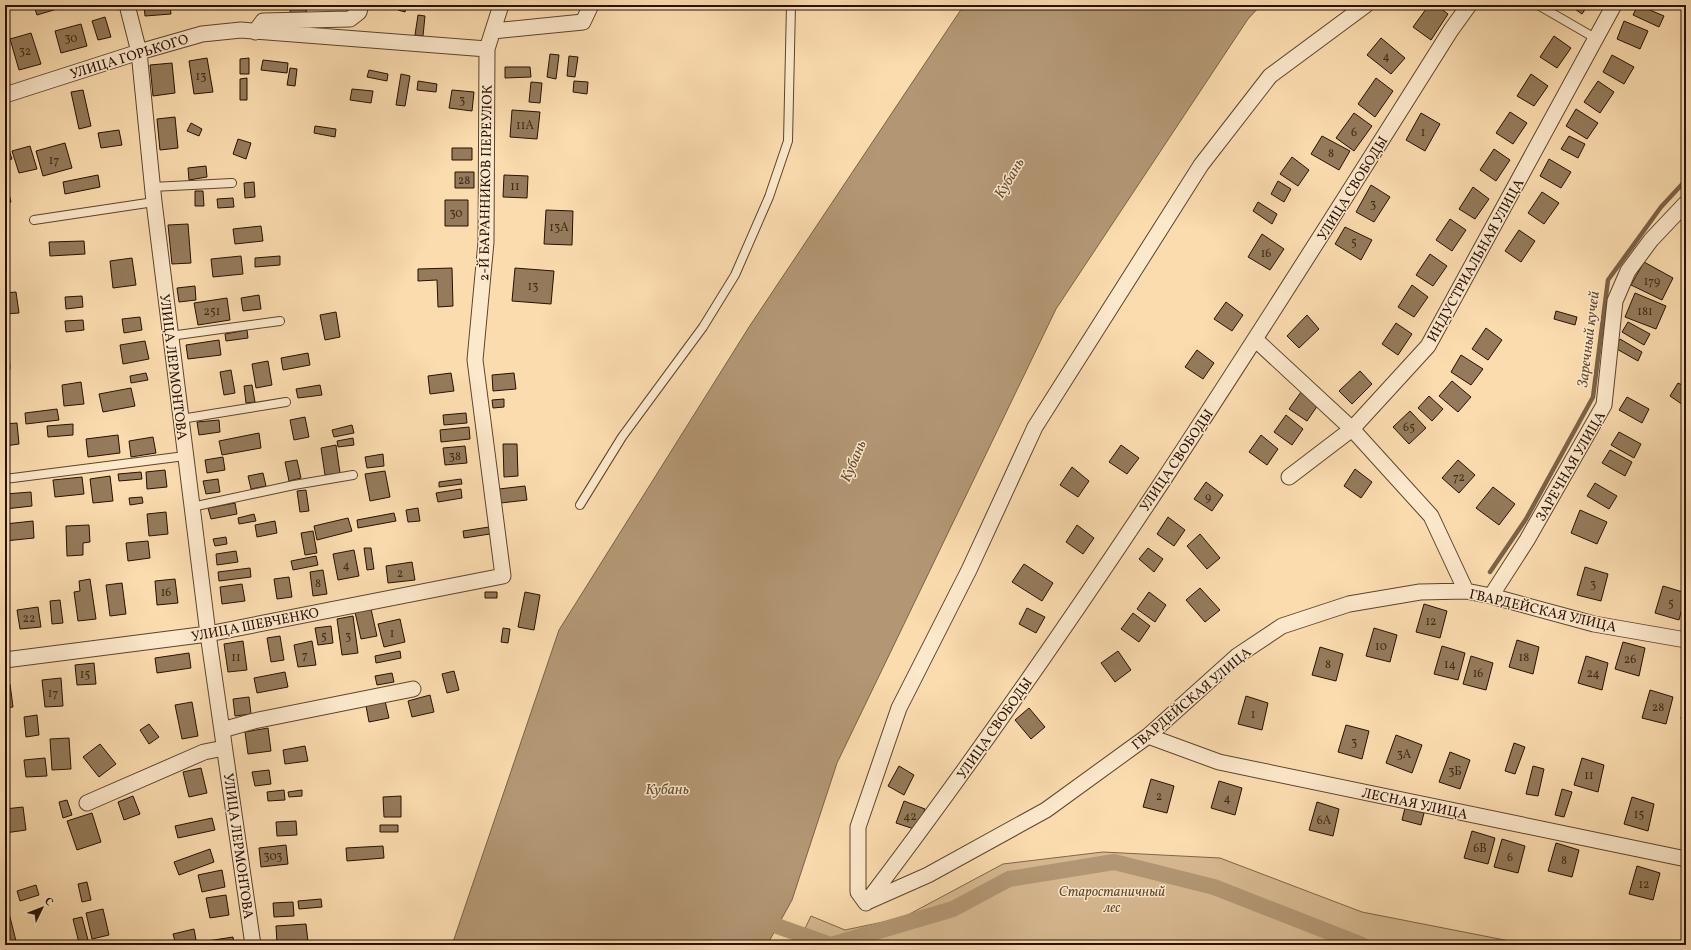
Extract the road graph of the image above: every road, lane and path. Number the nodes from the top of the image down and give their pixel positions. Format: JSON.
{"nodes":[{"id":1,"x":127,"y":5,"type":"edge"},
{"id":2,"x":361,"y":5,"type":"edge"},
{"id":3,"x":501,"y":5,"type":"edge"},
{"id":4,"x":591,"y":5,"type":"edge"},
{"id":5,"x":791,"y":5,"type":"edge"},
{"id":6,"x":1366,"y":5,"type":"edge"},
{"id":7,"x":1469,"y":5,"type":"edge"},
{"id":8,"x":1538,"y":5,"type":"edge"},
{"id":9,"x":1614,"y":5,"type":"edge"},
{"id":10,"x":493,"y":31,"type":"junction"},
{"id":11,"x":255,"y":32,"type":"junction"},
{"id":12,"x":1595,"y":38,"type":"junction"},
{"id":13,"x":488,"y":49,"type":"junction"},
{"id":14,"x":140,"y":52,"type":"junction"},
{"id":15,"x":5,"y":95,"type":"edge"},
{"id":16,"x":232,"y":183,"type":"dead end"},
{"id":17,"x":152,"y":187,"type":"junction"},
{"id":18,"x":154,"y":202,"type":"junction"},
{"id":19,"x":1686,"y":203,"type":"edge"},
{"id":20,"x":34,"y":220,"type":"dead end"},
{"id":21,"x":280,"y":321,"type":"dead end"},
{"id":22,"x":170,"y":336,"type":"junction"},
{"id":23,"x":1256,"y":340,"type":"junction"},
{"id":24,"x":286,"y":402,"type":"dead end"},
{"id":25,"x":181,"y":418,"type":"junction"},
{"id":26,"x":1352,"y":429,"type":"junction"},
{"id":27,"x":186,"y":456,"type":"junction"},
{"id":28,"x":353,"y":475,"type":"dead end"},
{"id":29,"x":1289,"y":477,"type":"dead end"},
{"id":30,"x":5,"y":479,"type":"edge"},
{"id":31,"x":580,"y":505,"type":"dead end"},
{"id":32,"x":192,"y":508,"type":"junction"},
{"id":33,"x":503,"y":576,"type":"joint"},
{"id":34,"x":1466,"y":591,"type":"junction"},
{"id":35,"x":1490,"y":596,"type":"junction"},
{"id":36,"x":208,"y":634,"type":"junction"},
{"id":37,"x":1686,"y":640,"type":"edge"},
{"id":38,"x":5,"y":660,"type":"edge"},
{"id":39,"x":413,"y":689,"type":"dead end"},
{"id":40,"x":222,"y":730,"type":"junction"},
{"id":41,"x":1148,"y":736,"type":"junction"},
{"id":42,"x":224,"y":748,"type":"junction"},
{"id":43,"x":87,"y":803,"type":"dead end"},
{"id":44,"x":1686,"y":859,"type":"edge"},
{"id":45,"x":866,"y":903,"type":"junction"},
{"id":46,"x":253,"y":945,"type":"edge"}],
"edges":[{"from":1,"to":14,"type":"street","name":"УЛИЦА ЛЕРМОНТОВА"},
{"from":2,"to":11,"type":"street"},
{"from":3,"to":10,"type":"street","name":"2-Й БАРАННИКОВ ПЕРЕУЛОК"},
{"from":4,"to":10,"type":"street"},
{"from":5,"to":31,"type":"lane"},
{"from":6,"to":45,"type":"street"},
{"from":7,"to":23,"type":"street","name":"УЛИЦА СВОБОДЫ"},
{"from":8,"to":12,"type":"lane"},
{"from":9,"to":12,"type":"street","name":"ИНДУСТРИАЛЬНАЯ УЛИЦА"},
{"from":10,"to":13,"type":"street","name":"2-Й БАРАННИКОВ ПЕРЕУЛОК"},
{"from":11,"to":13,"type":"street","name":"УЛИЦА ГОРЬКОГО"},
{"from":11,"to":14,"type":"street","name":"УЛИЦА ГОРЬКОГО"},
{"from":12,"to":26,"type":"street","name":"ИНДУСТРИАЛЬНАЯ УЛИЦА"},
{"from":13,"to":33,"type":"street","name":"2-Й БАРАННИКОВ ПЕРЕУЛОК"},
{"from":14,"to":15,"type":"street","name":"УЛИЦА ГОРЬКОГО"},
{"from":14,"to":17,"type":"street","name":"УЛИЦА ЛЕРМОНТОВА"},
{"from":16,"to":17,"type":"lane"},
{"from":17,"to":18,"type":"street","name":"УЛИЦА ЛЕРМОНТОВА"},
{"from":18,"to":20,"type":"lane"},
{"from":18,"to":22,"type":"street","name":"УЛИЦА ЛЕРМОНТОВА"},
{"from":19,"to":35,"type":"street","name":"ЗАРЕЧНАЯ УЛИЦА"},
{"from":21,"to":22,"type":"lane"},
{"from":22,"to":25,"type":"street","name":"УЛИЦА ЛЕРМОНТОВА"},
{"from":23,"to":26,"type":"street"},
{"from":23,"to":45,"type":"street","name":"УЛИЦА СВОБОДЫ"},
{"from":24,"to":25,"type":"lane"},
{"from":25,"to":27,"type":"street","name":"УЛИЦА ЛЕРМОНТОВА"},
{"from":26,"to":29,"type":"street","name":"ИНДУСТРИАЛЬНАЯ УЛИЦА"},
{"from":26,"to":34,"type":"street"},
{"from":27,"to":30,"type":"lane"},
{"from":27,"to":32,"type":"street","name":"УЛИЦА ЛЕРМОНТОВА"},
{"from":28,"to":32,"type":"lane"},
{"from":32,"to":36,"type":"street","name":"УЛИЦА ЛЕРМОНТОВА"},
{"from":33,"to":36,"type":"street","name":"УЛИЦА ШЕВЧЕНКО"},
{"from":34,"to":35,"type":"street","name":"ГВАРДЕЙСКАЯ УЛИЦА"},
{"from":34,"to":41,"type":"street","name":"ГВАРДЕЙСКАЯ УЛИЦА"},
{"from":35,"to":37,"type":"street","name":"ГВАРДЕЙСКАЯ УЛИЦА"},
{"from":36,"to":38,"type":"street","name":"УЛИЦА ШЕВЧЕНКО"},
{"from":36,"to":40,"type":"street","name":"УЛИЦА ЛЕРМОНТОВА"},
{"from":39,"to":40,"type":"street"},
{"from":40,"to":42,"type":"street","name":"УЛИЦА ЛЕРМОНТОВА"},
{"from":41,"to":44,"type":"street","name":"ЛЕСНАЯ УЛИЦА"},
{"from":41,"to":45,"type":"street","name":"ГВАРДЕЙСКАЯ УЛИЦА"},
{"from":42,"to":43,"type":"street"},
{"from":42,"to":46,"type":"street","name":"УЛИЦА ЛЕРМОНТОВА"}]}
